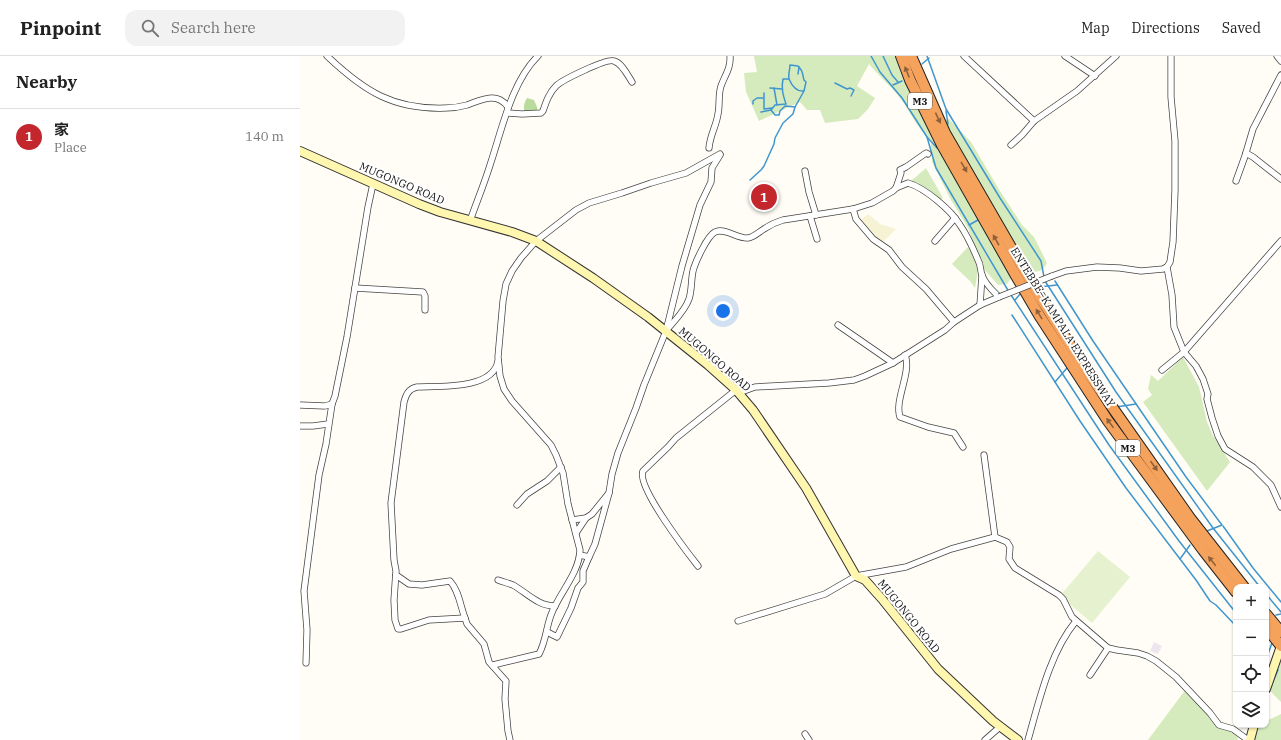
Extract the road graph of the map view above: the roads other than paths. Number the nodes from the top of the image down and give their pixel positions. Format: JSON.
{"nodes":[{"id":1,"x":327,"y":56,"type":"edge"},
{"id":2,"x":538,"y":56,"type":"edge"},
{"id":3,"x":730,"y":56,"type":"edge"},
{"id":4,"x":901,"y":56,"type":"edge"},
{"id":5,"x":911,"y":56,"type":"edge"},
{"id":6,"x":964,"y":56,"type":"edge"},
{"id":7,"x":1065,"y":56,"type":"edge"},
{"id":8,"x":1116,"y":56,"type":"edge"},
{"id":9,"x":1170,"y":56,"type":"edge"},
{"id":10,"x":1277,"y":56,"type":"edge"},
{"id":11,"x":612,"y":58,"type":"edge"},
{"id":12,"x":1281,"y":61,"type":"edge"},
{"id":13,"x":1281,"y":75,"type":"edge"},
{"id":14,"x":1094,"y":76,"type":"junction"},
{"id":15,"x":632,"y":82,"type":"dead end"},
{"id":16,"x":507,"y":110,"type":"junction"},
{"id":17,"x":1034,"y":121,"type":"junction"},
{"id":18,"x":1011,"y":145,"type":"dead end"},
{"id":19,"x":709,"y":148,"type":"dead end"},
{"id":20,"x":300,"y":151,"type":"edge"},
{"id":21,"x":1246,"y":153,"type":"junction"},
{"id":22,"x":928,"y":154,"type":"dead end"},
{"id":23,"x":805,"y":171,"type":"dead end"},
{"id":24,"x":1281,"y":179,"type":"edge"},
{"id":25,"x":1236,"y":181,"type":"dead end"},
{"id":26,"x":373,"y":184,"type":"junction"},
{"id":27,"x":896,"y":188,"type":"junction"},
{"id":28,"x":853,"y":209,"type":"junction"},
{"id":29,"x":813,"y":216,"type":"junction"},
{"id":30,"x":955,"y":218,"type":"junction"},
{"id":31,"x":470,"y":221,"type":"junction"},
{"id":32,"x":817,"y":239,"type":"dead end"},
{"id":33,"x":536,"y":241,"type":"junction"},
{"id":34,"x":935,"y":241,"type":"dead end"},
{"id":35,"x":1281,"y":242,"type":"edge"},
{"id":36,"x":1167,"y":267,"type":"junction"},
{"id":37,"x":982,"y":275,"type":"junction"},
{"id":38,"x":355,"y":288,"type":"junction"},
{"id":39,"x":999,"y":297,"type":"junction"},
{"id":40,"x":980,"y":304,"type":"junction"},
{"id":41,"x":425,"y":310,"type":"dead end"},
{"id":42,"x":954,"y":322,"type":"junction"},
{"id":43,"x":838,"y":325,"type":"dead end"},
{"id":44,"x":666,"y":331,"type":"junction"},
{"id":45,"x":1184,"y":352,"type":"junction"},
{"id":46,"x":905,"y":355,"type":"junction"},
{"id":47,"x":498,"y":357,"type":"junction"},
{"id":48,"x":893,"y":364,"type":"junction"},
{"id":49,"x":1162,"y":370,"type":"dead end"},
{"id":50,"x":736,"y":390,"type":"junction"},
{"id":51,"x":332,"y":404,"type":"junction"},
{"id":52,"x":300,"y":405,"type":"edge"},
{"id":53,"x":328,"y":424,"type":"junction"},
{"id":54,"x":300,"y":426,"type":"edge"},
{"id":55,"x":963,"y":447,"type":"dead end"},
{"id":56,"x":984,"y":455,"type":"dead end"},
{"id":57,"x":561,"y":467,"type":"junction"},
{"id":58,"x":609,"y":493,"type":"junction"},
{"id":59,"x":517,"y":505,"type":"dead end"},
{"id":60,"x":1281,"y":507,"type":"edge"},
{"id":61,"x":592,"y":514,"type":"junction"},
{"id":62,"x":586,"y":518,"type":"junction"},
{"id":63,"x":572,"y":520,"type":"junction"},
{"id":64,"x":602,"y":520,"type":"junction"},
{"id":65,"x":576,"y":533,"type":"junction"},
{"id":66,"x":995,"y":537,"type":"junction"},
{"id":67,"x":580,"y":555,"type":"junction"},
{"id":68,"x":589,"y":557,"type":"junction"},
{"id":69,"x":698,"y":566,"type":"dead end"},
{"id":70,"x":396,"y":575,"type":"junction"},
{"id":71,"x":856,"y":576,"type":"junction"},
{"id":72,"x":498,"y":580,"type":"dead end"},
{"id":73,"x":1242,"y":584,"type":"edge"},
{"id":74,"x":1233,"y":588,"type":"edge"},
{"id":75,"x":302,"y":590,"type":"edge"},
{"id":76,"x":555,"y":606,"type":"junction"},
{"id":77,"x":465,"y":618,"type":"junction"},
{"id":78,"x":1269,"y":618,"type":"edge"},
{"id":79,"x":738,"y":621,"type":"dead end"},
{"id":80,"x":1076,"y":621,"type":"junction"},
{"id":81,"x":1269,"y":631,"type":"edge"},
{"id":82,"x":547,"y":632,"type":"junction"},
{"id":83,"x":1281,"y":632,"type":"edge"},
{"id":84,"x":1281,"y":646,"type":"edge"},
{"id":85,"x":1108,"y":648,"type":"junction"},
{"id":86,"x":306,"y":663,"type":"dead end"},
{"id":87,"x":493,"y":665,"type":"junction"},
{"id":88,"x":1090,"y":675,"type":"dead end"},
{"id":89,"x":1269,"y":681,"type":"edge"},
{"id":90,"x":1001,"y":726,"type":"junction"},
{"id":91,"x":1253,"y":728,"type":"edge"},
{"id":92,"x":805,"y":734,"type":"dead end"},
{"id":93,"x":510,"y":740,"type":"edge"},
{"id":94,"x":809,"y":740,"type":"edge"},
{"id":95,"x":985,"y":740,"type":"edge"},
{"id":96,"x":1018,"y":740,"type":"edge"},
{"id":97,"x":1028,"y":740,"type":"edge"},
{"id":98,"x":1249,"y":740,"type":"edge"}],
"edges":[{"from":1,"to":16,"type":"street"},
{"from":2,"to":16,"type":"street"},
{"from":3,"to":19,"type":"street"},
{"from":74,"to":4,"type":"highway","name":"ENTEBBE–KAMPALA EXPRESSWAY","number":"M3","one_way":true},
{"from":5,"to":73,"type":"highway","name":"ENTEBBE–KAMPALA EXPRESSWAY","number":"M3","one_way":true},
{"from":6,"to":17,"type":"street"},
{"from":7,"to":14,"type":"street"},
{"from":8,"to":14,"type":"street"},
{"from":9,"to":36,"type":"street"},
{"from":10,"to":12,"type":"street"},
{"from":11,"to":15,"type":"street"},
{"from":11,"to":16,"type":"street"},
{"from":13,"to":21,"type":"street"},
{"from":14,"to":17,"type":"street"},
{"from":16,"to":31,"type":"street"},
{"from":17,"to":18,"type":"street"},
{"from":20,"to":26,"type":"street","name":"MUGONGO ROAD"},
{"from":21,"to":24,"type":"street"},
{"from":21,"to":25,"type":"street"},
{"from":22,"to":27,"type":"street"},
{"from":23,"to":29,"type":"street"},
{"from":26,"to":31,"type":"street","name":"MUGONGO ROAD"},
{"from":26,"to":38,"type":"street"},
{"from":27,"to":28,"type":"street"},
{"from":27,"to":30,"type":"street"},
{"from":28,"to":29,"type":"street"},
{"from":28,"to":42,"type":"street"},
{"from":29,"to":32,"type":"street"},
{"from":29,"to":44,"type":"street"},
{"from":30,"to":34,"type":"street"},
{"from":30,"to":37,"type":"street"},
{"from":31,"to":33,"type":"street","name":"MUGONGO ROAD"},
{"from":33,"to":44,"type":"street","name":"MUGONGO ROAD"},
{"from":33,"to":44,"type":"street"},
{"from":33,"to":47,"type":"street"},
{"from":35,"to":45,"type":"street"},
{"from":36,"to":39,"type":"street","bridge":true},
{"from":36,"to":45,"type":"street"},
{"from":37,"to":39,"type":"street"},
{"from":37,"to":40,"type":"street"},
{"from":38,"to":41,"type":"street"},
{"from":38,"to":51,"type":"street"},
{"from":39,"to":40,"type":"street"},
{"from":40,"to":42,"type":"street"},
{"from":42,"to":46,"type":"street"},
{"from":43,"to":48,"type":"street"},
{"from":44,"to":50,"type":"street","name":"MUGONGO ROAD"},
{"from":44,"to":58,"type":"street"},
{"from":45,"to":49,"type":"street"},
{"from":45,"to":60,"type":"street"},
{"from":46,"to":48,"type":"street"},
{"from":46,"to":55,"type":"street"},
{"from":47,"to":57,"type":"street"},
{"from":47,"to":70,"type":"street"},
{"from":48,"to":50,"type":"street"},
{"from":50,"to":69,"type":"street"},
{"from":50,"to":71,"type":"street","name":"MUGONGO ROAD"},
{"from":51,"to":52,"type":"street"},
{"from":51,"to":53,"type":"street"},
{"from":53,"to":54,"type":"street"},
{"from":53,"to":75,"type":"street"},
{"from":56,"to":66,"type":"street"},
{"from":57,"to":59,"type":"street"},
{"from":57,"to":63,"type":"street"},
{"from":58,"to":61,"type":"street"},
{"from":58,"to":64,"type":"street"},
{"from":61,"to":62,"type":"street"},
{"from":61,"to":64,"type":"street"},
{"from":62,"to":63,"type":"street"},
{"from":62,"to":65,"type":"street"},
{"from":63,"to":65,"type":"street"},
{"from":64,"to":68,"type":"street"},
{"from":65,"to":67,"type":"street"},
{"from":66,"to":71,"type":"street"},
{"from":66,"to":80,"type":"street"},
{"from":67,"to":68,"type":"street"},
{"from":67,"to":76,"type":"street"},
{"from":68,"to":82,"type":"street"},
{"from":70,"to":77,"type":"street"},
{"from":70,"to":77,"type":"street"},
{"from":71,"to":79,"type":"street"},
{"from":71,"to":90,"type":"street","name":"MUGONGO ROAD"},
{"from":72,"to":76,"type":"street"},
{"from":75,"to":86,"type":"street"},
{"from":76,"to":82,"type":"street"},
{"from":77,"to":87,"type":"street"},
{"from":78,"to":83,"type":"highway"},
{"from":80,"to":85,"type":"street"},
{"from":80,"to":97,"type":"street"},
{"from":81,"to":84,"type":"highway"},
{"from":82,"to":87,"type":"street"},
{"from":84,"to":89,"type":"street"},
{"from":85,"to":88,"type":"street"},
{"from":85,"to":98,"type":"street"},
{"from":87,"to":93,"type":"street"},
{"from":90,"to":95,"type":"street"},
{"from":90,"to":96,"type":"street","name":"MUGONGO ROAD"},
{"from":91,"to":98,"type":"street"},
{"from":92,"to":94,"type":"street"}]}
